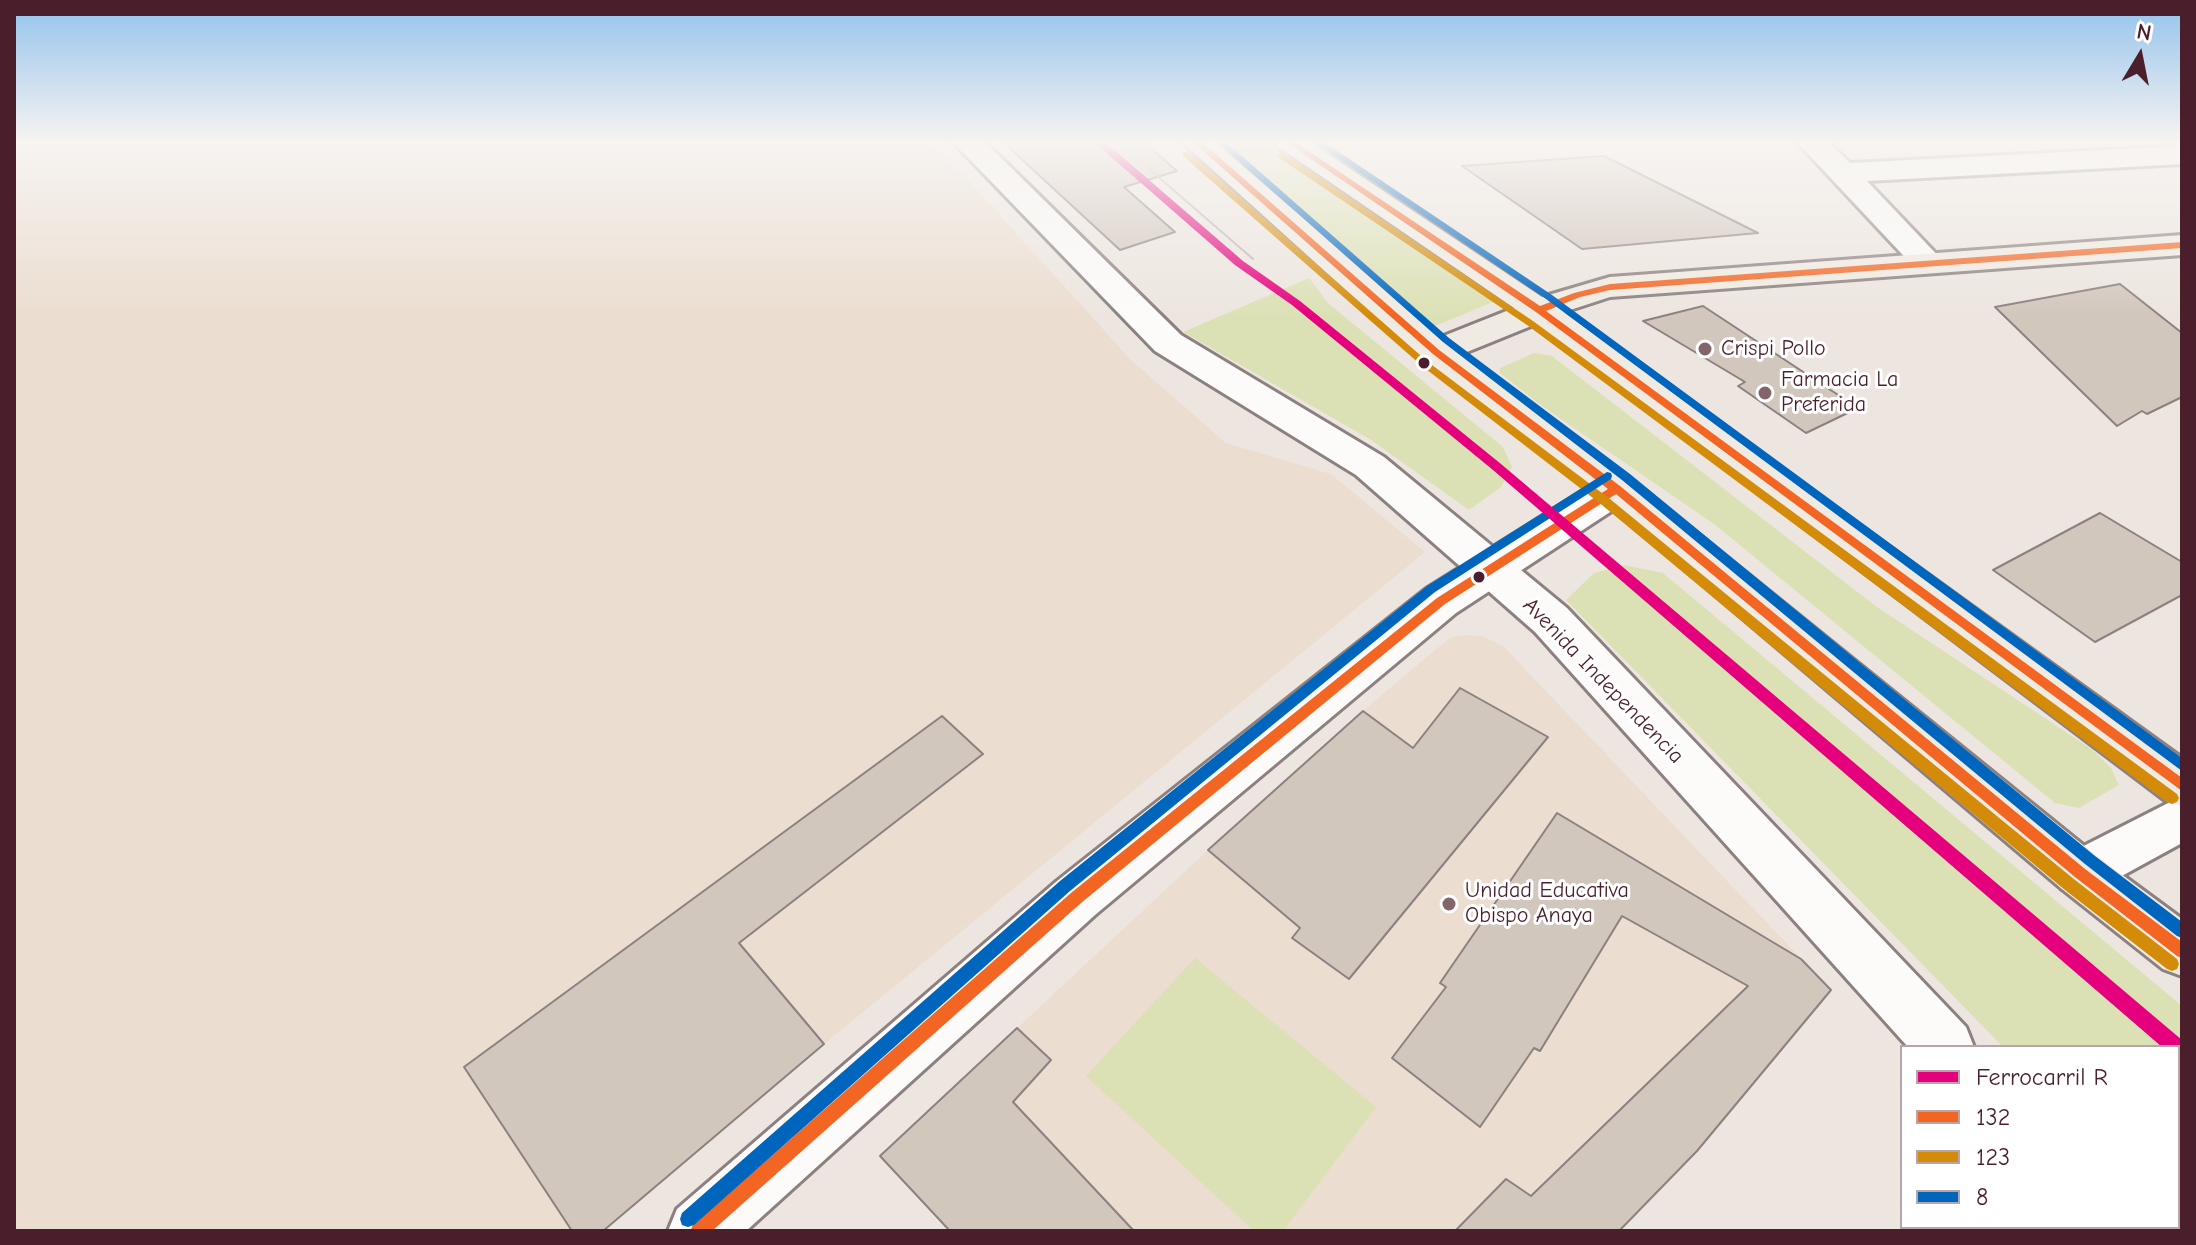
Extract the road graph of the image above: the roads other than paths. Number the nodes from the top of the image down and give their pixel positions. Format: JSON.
{"nodes":[{"id":1,"x":1026,"y":200,"type":"edge"},
{"id":2,"x":1263,"y":200,"type":"edge"},
{"id":3,"x":1376,"y":200,"type":"edge"},
{"id":4,"x":1867,"y":200,"type":"edge"},
{"id":5,"x":2182,"y":245,"type":"edge"},
{"id":6,"x":1927,"y":261,"type":"junction"},
{"id":7,"x":1539,"y":310,"type":"junction"},
{"id":8,"x":1436,"y":352,"type":"junction"},
{"id":9,"x":1616,"y":489,"type":"junction"},
{"id":10,"x":1491,"y":570,"type":"junction"},
{"id":11,"x":2182,"y":785,"type":"edge"},
{"id":12,"x":2182,"y":818,"type":"edge"},
{"id":13,"x":2080,"y":873,"type":"junction"},
{"id":14,"x":2182,"y":951,"type":"edge"},
{"id":15,"x":1944,"y":1045,"type":"edge"},
{"id":16,"x":699,"y":1231,"type":"edge"}],
"edges":[{"from":1,"to":10,"type":"street","name":"Avenida Independencia"},
{"from":2,"to":8,"type":"highway"},
{"from":3,"to":7,"type":"highway"},
{"from":4,"to":6,"type":"street"},
{"from":5,"to":6,"type":"highway"},
{"from":6,"to":7,"type":"highway"},
{"from":7,"to":8,"type":"highway"},
{"from":7,"to":11,"type":"highway"},
{"from":8,"to":9,"type":"highway"},
{"from":9,"to":10,"type":"street"},
{"from":9,"to":13,"type":"highway"},
{"from":10,"to":15,"type":"street","name":"Avenida Independencia"},
{"from":10,"to":16,"type":"street"},
{"from":12,"to":13,"type":"street"},
{"from":13,"to":14,"type":"highway"}]}
